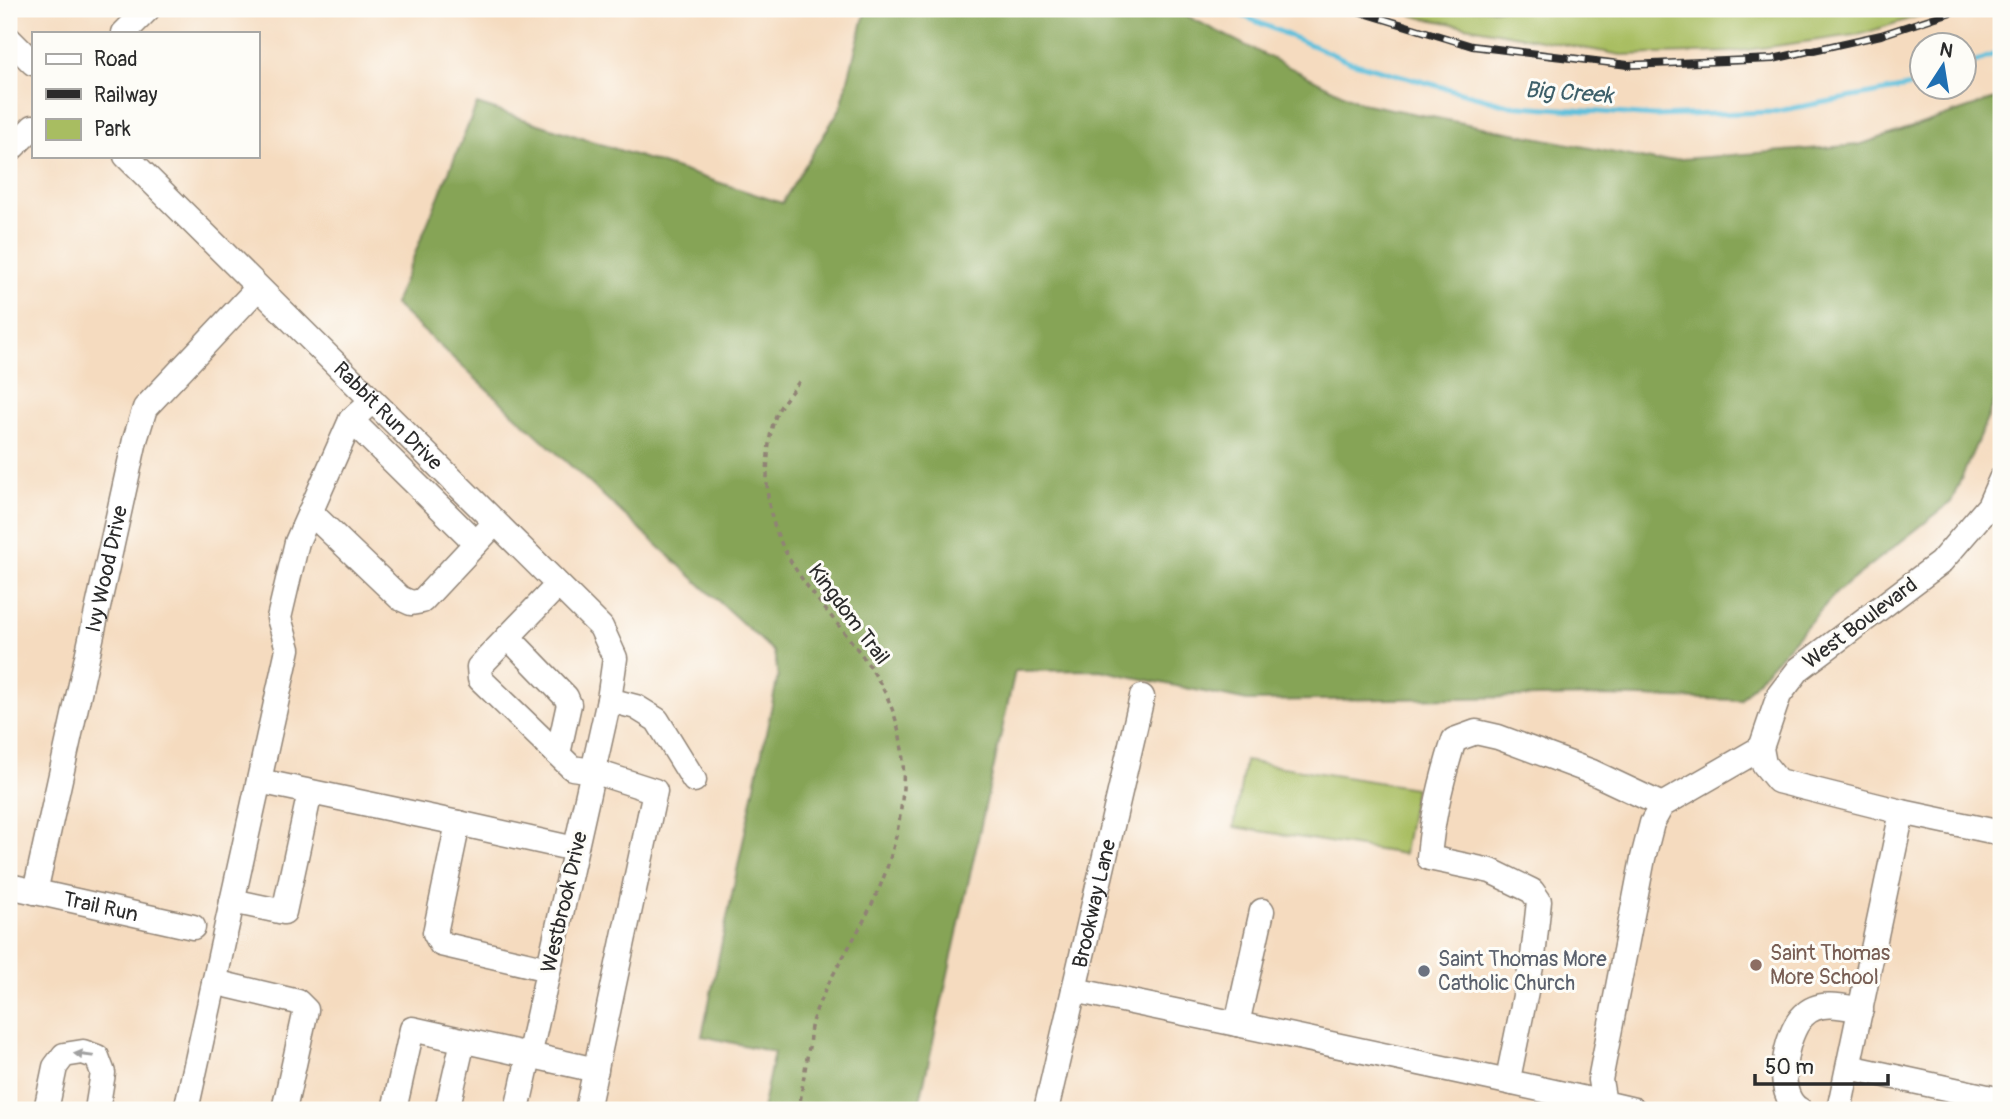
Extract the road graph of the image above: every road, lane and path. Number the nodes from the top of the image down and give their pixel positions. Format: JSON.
{"nodes":[{"id":1,"x":148,"y":9,"type":"edge"},
{"id":2,"x":125,"y":32,"type":"edge"},
{"id":3,"x":9,"y":39,"type":"edge"},
{"id":4,"x":32,"y":62,"type":"edge"},
{"id":5,"x":32,"y":129,"type":"edge"},
{"id":6,"x":9,"y":151,"type":"edge"},
{"id":7,"x":128,"y":158,"type":"edge"},
{"id":8,"x":258,"y":288,"type":"junction"},
{"id":9,"x":801,"y":379,"type":"dead end"},
{"id":10,"x":372,"y":401,"type":"junction"},
{"id":11,"x":351,"y":420,"type":"junction"},
{"id":12,"x":2001,"y":479,"type":"edge"},
{"id":13,"x":310,"y":512,"type":"junction"},
{"id":14,"x":495,"y":523,"type":"junction"},
{"id":15,"x":476,"y":543,"type":"junction"},
{"id":16,"x":558,"y":585,"type":"junction"},
{"id":17,"x":508,"y":637,"type":"junction"},
{"id":18,"x":610,"y":697,"type":"junction"},
{"id":19,"x":1142,"y":697,"type":"dead end"},
{"id":20,"x":1761,"y":748,"type":"junction"},
{"id":21,"x":558,"y":754,"type":"junction"},
{"id":22,"x":593,"y":771,"type":"junction"},
{"id":23,"x":694,"y":780,"type":"dead end"},
{"id":24,"x":259,"y":781,"type":"junction"},
{"id":25,"x":310,"y":792,"type":"junction"},
{"id":26,"x":1662,"y":805,"type":"junction"},
{"id":27,"x":1902,"y":812,"type":"junction"},
{"id":28,"x":458,"y":823,"type":"junction"},
{"id":29,"x":2001,"y":833,"type":"edge"},
{"id":30,"x":575,"y":849,"type":"junction"},
{"id":31,"x":9,"y":886,"type":"edge"},
{"id":32,"x":35,"y":892,"type":"junction"},
{"id":33,"x":232,"y":901,"type":"junction"},
{"id":34,"x":1262,"y":911,"type":"dead end"},
{"id":35,"x":193,"y":927,"type":"dead end"},
{"id":36,"x":548,"y":969,"type":"junction"},
{"id":37,"x":214,"y":982,"type":"junction"},
{"id":38,"x":1074,"y":990,"type":"junction"},
{"id":39,"x":1861,"y":1010,"type":"junction"},
{"id":40,"x":1237,"y":1024,"type":"junction"},
{"id":41,"x":463,"y":1041,"type":"junction"},
{"id":42,"x":529,"y":1057,"type":"junction"},
{"id":43,"x":1849,"y":1067,"type":"junction"},
{"id":44,"x":596,"y":1070,"type":"junction"},
{"id":45,"x":1513,"y":1083,"type":"junction"},
{"id":46,"x":2001,"y":1100,"type":"edge"},
{"id":47,"x":1604,"y":1102,"type":"junction"},
{"id":48,"x":46,"y":1110,"type":"edge"},
{"id":49,"x":97,"y":1110,"type":"edge"},
{"id":50,"x":186,"y":1110,"type":"edge"},
{"id":51,"x":284,"y":1110,"type":"edge"},
{"id":52,"x":394,"y":1110,"type":"edge"},
{"id":53,"x":447,"y":1110,"type":"edge"},
{"id":54,"x":517,"y":1110,"type":"edge"},
{"id":55,"x":587,"y":1110,"type":"edge"},
{"id":56,"x":799,"y":1110,"type":"edge"},
{"id":57,"x":1046,"y":1110,"type":"edge"},
{"id":58,"x":1633,"y":1110,"type":"edge"},
{"id":59,"x":1800,"y":1110,"type":"edge"},
{"id":60,"x":1839,"y":1110,"type":"edge"}],
"edges":[{"from":1,"to":2,"type":"street"},
{"from":3,"to":4,"type":"street"},
{"from":5,"to":6,"type":"street"},
{"from":7,"to":8,"type":"street","name":"Rabbit Run Drive"},
{"from":8,"to":10,"type":"street","name":"Rabbit Run Drive"},
{"from":8,"to":32,"type":"street","name":"Ivy Wood Drive"},
{"from":9,"to":56,"type":"path","name":"Kingdom Trail"},
{"from":10,"to":11,"type":"street"},
{"from":10,"to":14,"type":"street","name":"Rabbit Run Drive"},
{"from":11,"to":13,"type":"street"},
{"from":11,"to":15,"type":"street"},
{"from":12,"to":20,"type":"street","name":"West Boulevard"},
{"from":13,"to":15,"type":"street"},
{"from":13,"to":24,"type":"street"},
{"from":14,"to":15,"type":"street"},
{"from":14,"to":16,"type":"street","name":"Rabbit Run Drive"},
{"from":16,"to":17,"type":"street"},
{"from":16,"to":18,"type":"street","name":"Rabbit Run Drive"},
{"from":17,"to":21,"type":"street"},
{"from":17,"to":21,"type":"street"},
{"from":18,"to":22,"type":"street","name":"Westbrook Drive"},
{"from":18,"to":23,"type":"street"},
{"from":19,"to":38,"type":"street","name":"Brookway Lane"},
{"from":20,"to":26,"type":"street"},
{"from":20,"to":27,"type":"street"},
{"from":21,"to":22,"type":"street"},
{"from":22,"to":30,"type":"street","name":"Westbrook Drive"},
{"from":22,"to":44,"type":"street"},
{"from":24,"to":25,"type":"street"},
{"from":24,"to":33,"type":"street"},
{"from":25,"to":28,"type":"street"},
{"from":25,"to":33,"type":"street"},
{"from":26,"to":45,"type":"street"},
{"from":26,"to":47,"type":"street"},
{"from":27,"to":29,"type":"street"},
{"from":27,"to":39,"type":"street"},
{"from":28,"to":30,"type":"street"},
{"from":28,"to":36,"type":"street"},
{"from":30,"to":36,"type":"street","name":"Westbrook Drive"},
{"from":31,"to":32,"type":"street","name":"Trail Run"},
{"from":32,"to":35,"type":"street","name":"Trail Run"},
{"from":33,"to":37,"type":"street"},
{"from":34,"to":40,"type":"street"},
{"from":36,"to":42,"type":"street","name":"Westbrook Drive"},
{"from":37,"to":50,"type":"street"},
{"from":37,"to":51,"type":"street"},
{"from":38,"to":40,"type":"street"},
{"from":38,"to":57,"type":"street","name":"Brookway Lane"},
{"from":39,"to":43,"type":"street"},
{"from":39,"to":59,"type":"street"},
{"from":40,"to":45,"type":"street"},
{"from":41,"to":42,"type":"street"},
{"from":41,"to":52,"type":"street"},
{"from":41,"to":53,"type":"street"},
{"from":42,"to":44,"type":"street"},
{"from":42,"to":54,"type":"street","name":"Westbrook Drive"},
{"from":43,"to":46,"type":"street"},
{"from":43,"to":60,"type":"street"},
{"from":44,"to":55,"type":"street"},
{"from":45,"to":47,"type":"street"},
{"from":47,"to":58,"type":"street"},
{"from":49,"to":48,"type":"street","one_way":true}]}
